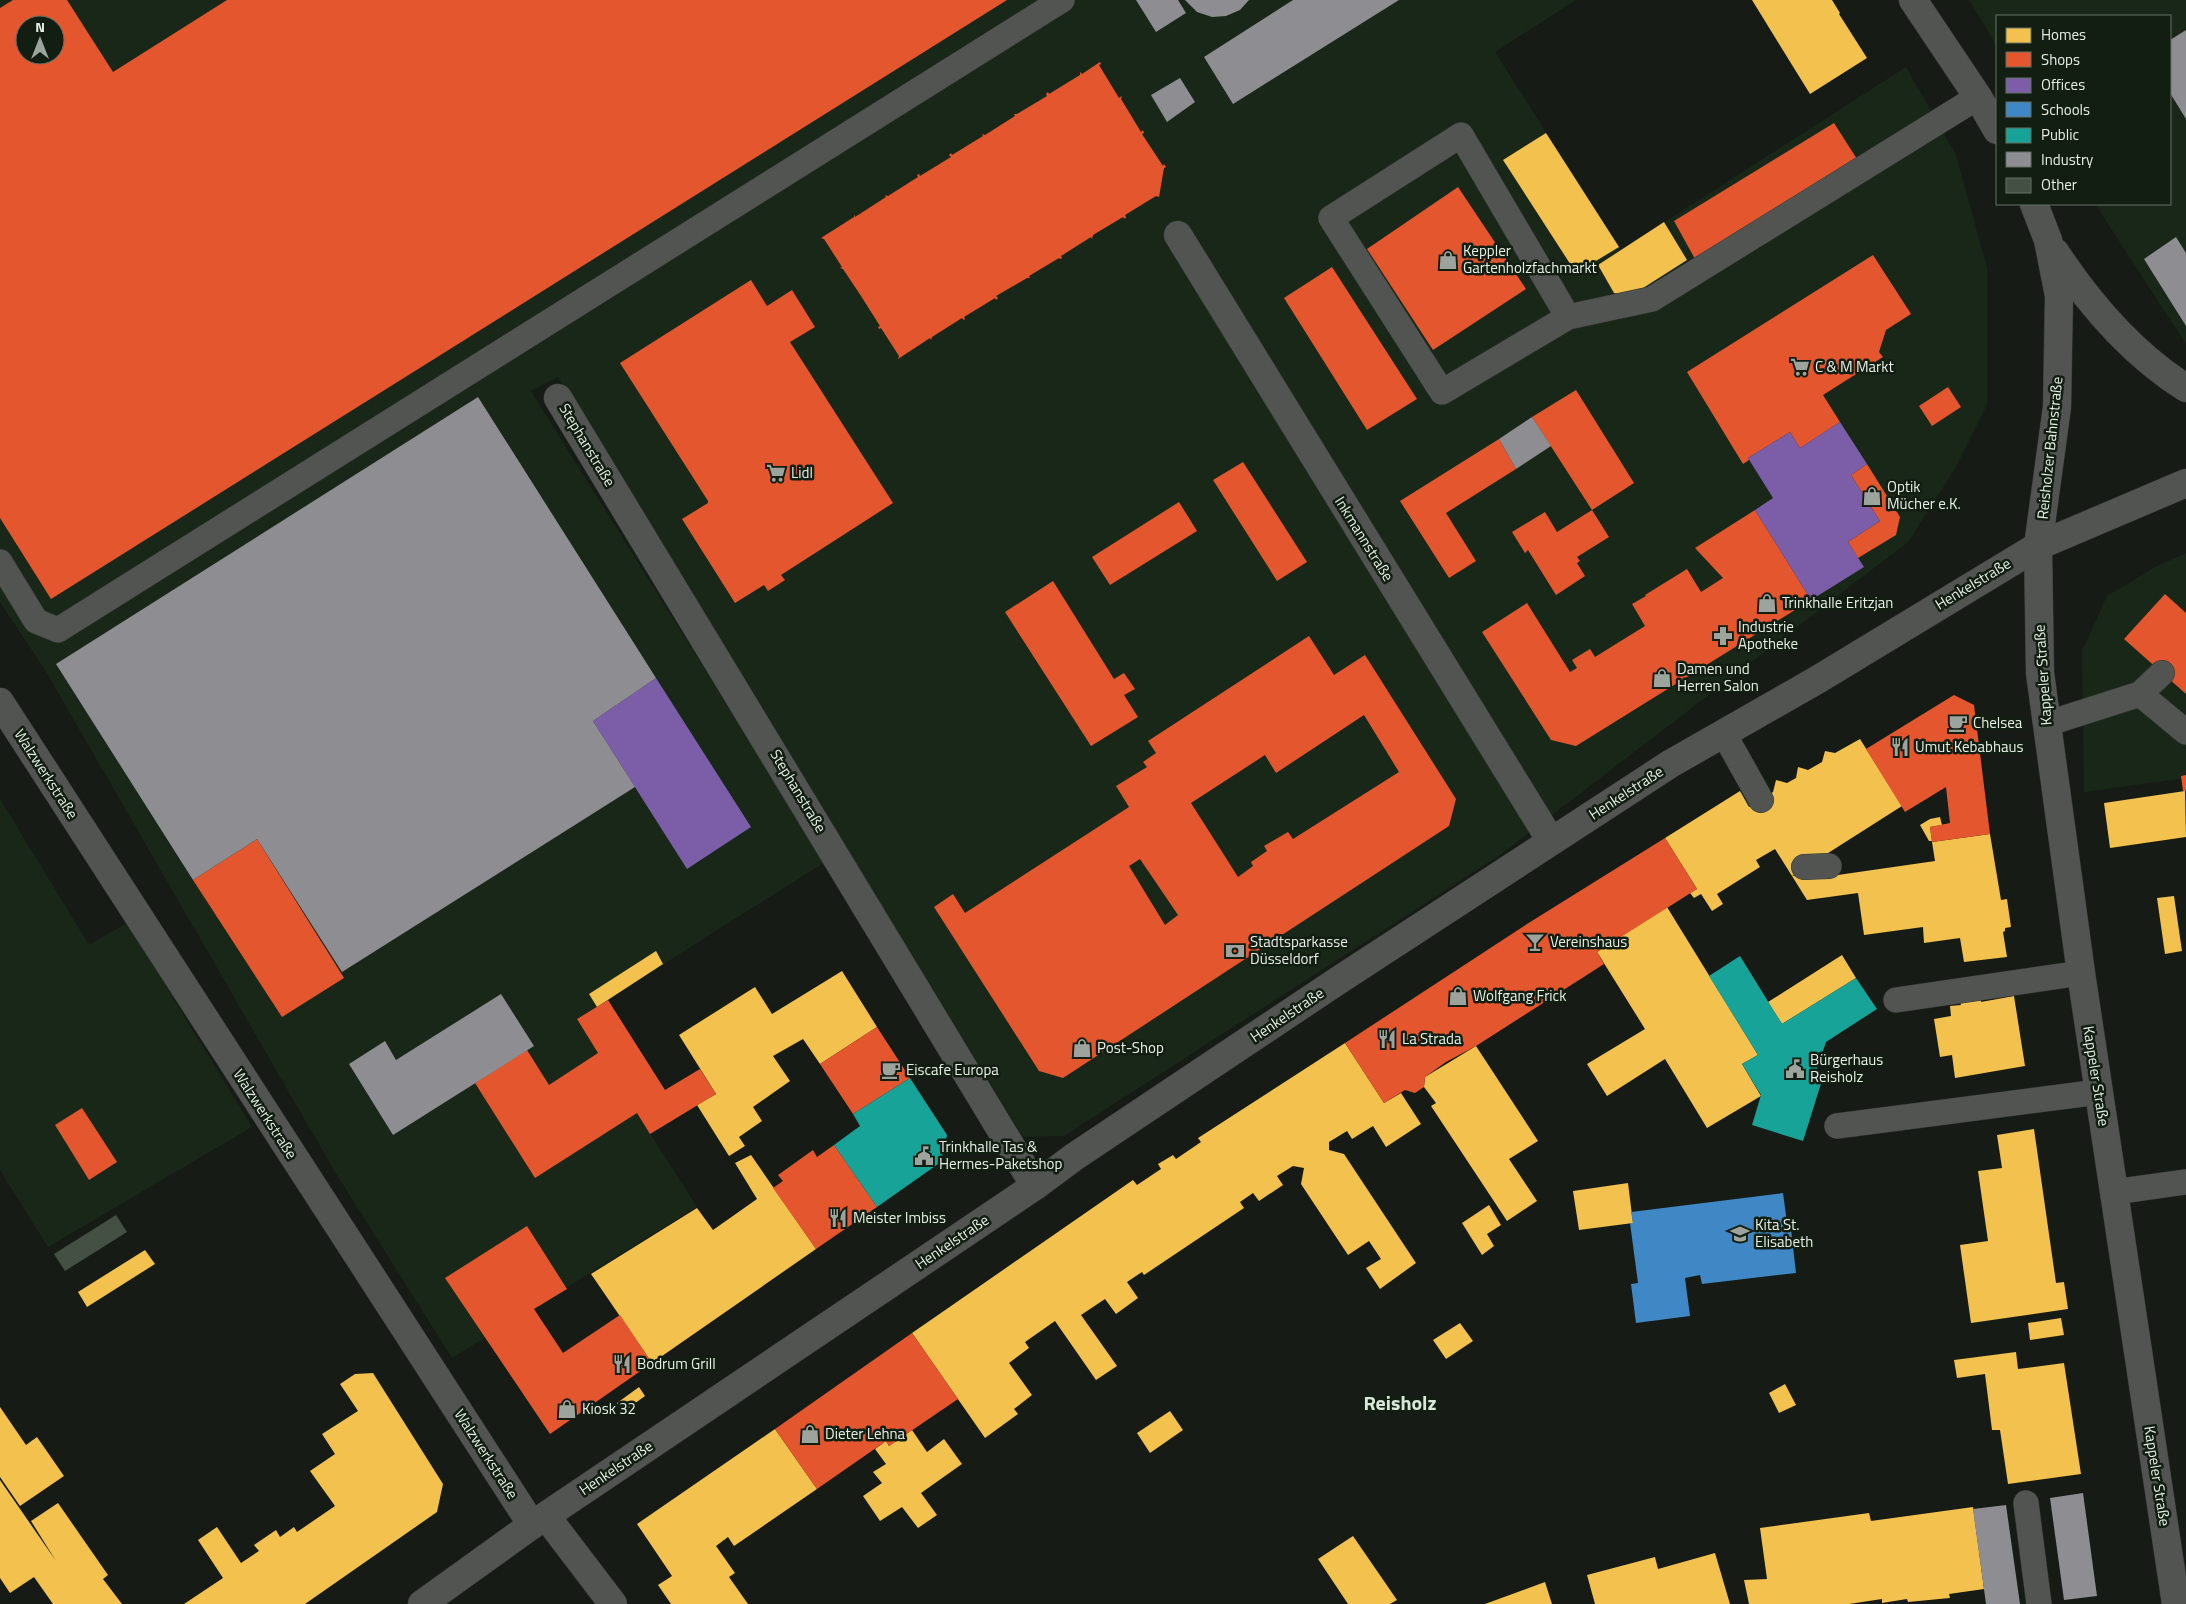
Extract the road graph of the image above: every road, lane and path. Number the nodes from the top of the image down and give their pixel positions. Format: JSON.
{"nodes":[{"id":1,"x":1062,"y":0,"type":"edge"},
{"id":2,"x":1914,"y":0,"type":"edge"},
{"id":3,"x":1978,"y":97,"type":"junction"},
{"id":4,"x":1996,"y":128,"type":"edge"},
{"id":5,"x":2034,"y":205,"type":"edge"},
{"id":6,"x":1178,"y":235,"type":"dead end"},
{"id":7,"x":2048,"y":240,"type":"junction"},
{"id":8,"x":1568,"y":316,"type":"junction"},
{"id":9,"x":2186,"y":388,"type":"edge"},
{"id":10,"x":558,"y":398,"type":"dead end"},
{"id":11,"x":2186,"y":483,"type":"edge"},
{"id":12,"x":2038,"y":546,"type":"junction"},
{"id":13,"x":0,"y":562,"type":"edge"},
{"id":14,"x":2162,"y":673,"type":"dead end"},
{"id":15,"x":2140,"y":694,"type":"junction"},
{"id":16,"x":0,"y":702,"type":"edge"},
{"id":17,"x":2046,"y":724,"type":"junction"},
{"id":18,"x":2186,"y":732,"type":"edge"},
{"id":19,"x":1724,"y":734,"type":"junction"},
{"id":20,"x":1761,"y":800,"type":"dead end"},
{"id":21,"x":1551,"y":842,"type":"junction"},
{"id":22,"x":1829,"y":866,"type":"dead end"},
{"id":23,"x":1804,"y":867,"type":"dead end"},
{"id":24,"x":2081,"y":973,"type":"junction"},
{"id":25,"x":1896,"y":1000,"type":"dead end"},
{"id":26,"x":2099,"y":1092,"type":"junction"},
{"id":27,"x":1836,"y":1126,"type":"dead end"},
{"id":28,"x":2186,"y":1182,"type":"edge"},
{"id":29,"x":1035,"y":1186,"type":"junction"},
{"id":30,"x":2114,"y":1192,"type":"junction"},
{"id":31,"x":2026,"y":1503,"type":"dead end"},
{"id":32,"x":539,"y":1520,"type":"junction"},
{"id":33,"x":422,"y":1604,"type":"edge"},
{"id":34,"x":613,"y":1604,"type":"edge"},
{"id":35,"x":2039,"y":1604,"type":"edge"},
{"id":36,"x":2176,"y":1604,"type":"edge"}],
"edges":[{"from":1,"to":13,"type":"lane"},
{"from":2,"to":3,"type":"street"},
{"from":3,"to":4,"type":"street"},
{"from":3,"to":8,"type":"lane"},
{"from":5,"to":7,"type":"street","name":"Reisholzer Bahnstraße"},
{"from":6,"to":21,"type":"street","name":"Inkmannstraße"},
{"from":7,"to":9,"type":"street"},
{"from":7,"to":12,"type":"street","name":"Reisholzer Bahnstraße"},
{"from":8,"to":8,"type":"lane"},
{"from":10,"to":29,"type":"street","name":"Stephanstraße"},
{"from":11,"to":12,"type":"street","name":"Henkelstraße"},
{"from":12,"to":17,"type":"street","name":"Kappeler Straße"},
{"from":12,"to":19,"type":"street","name":"Henkelstraße"},
{"from":14,"to":15,"type":"lane"},
{"from":15,"to":17,"type":"lane"},
{"from":15,"to":18,"type":"lane"},
{"from":16,"to":32,"type":"street","name":"Walzwerkstraße"},
{"from":17,"to":24,"type":"street","name":"Kappeler Straße"},
{"from":19,"to":20,"type":"lane"},
{"from":19,"to":21,"type":"street","name":"Henkelstraße"},
{"from":21,"to":29,"type":"street","name":"Henkelstraße"},
{"from":22,"to":23,"type":"lane"},
{"from":24,"to":25,"type":"lane"},
{"from":24,"to":26,"type":"street","name":"Kappeler Straße"},
{"from":26,"to":27,"type":"lane"},
{"from":26,"to":30,"type":"street","name":"Kappeler Straße"},
{"from":28,"to":30,"type":"lane"},
{"from":29,"to":32,"type":"street","name":"Henkelstraße"},
{"from":30,"to":36,"type":"street","name":"Kappeler Straße"},
{"from":31,"to":35,"type":"lane"},
{"from":32,"to":33,"type":"street","name":"Henkelstraße"},
{"from":32,"to":34,"type":"street","name":"Walzwerkstraße"}]}
